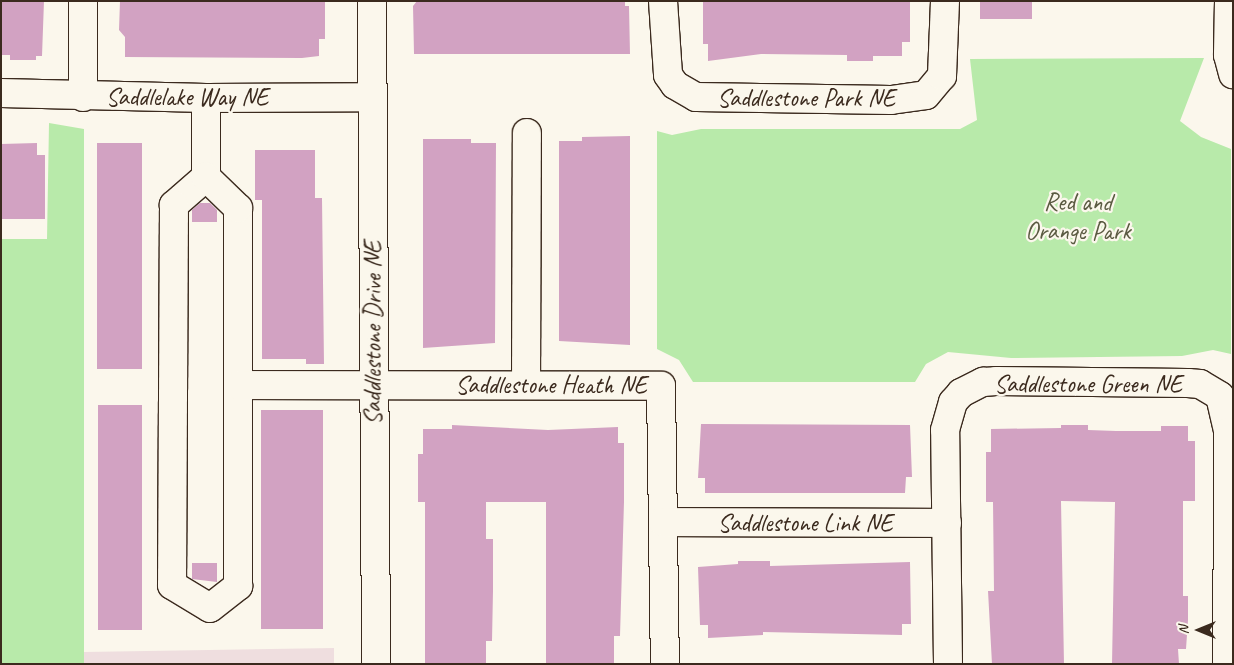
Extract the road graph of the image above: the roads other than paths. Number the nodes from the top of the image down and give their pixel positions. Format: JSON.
{"nodes":[{"id":1,"x":83,"y":1,"type":"edge"},
{"id":2,"x":372,"y":1,"type":"edge"},
{"id":3,"x":663,"y":1,"type":"edge"},
{"id":4,"x":945,"y":1,"type":"edge"},
{"id":5,"x":1229,"y":1,"type":"edge"},
{"id":6,"x":1233,"y":74,"type":"edge"},
{"id":7,"x":1,"y":93,"type":"edge"},
{"id":8,"x":83,"y":97,"type":"junction"},
{"id":9,"x":372,"y":97,"type":"junction"},
{"id":10,"x":206,"y":98,"type":"junction"},
{"id":11,"x":527,"y":133,"type":"dead end"},
{"id":12,"x":206,"y":177,"type":"junction"},
{"id":13,"x":373,"y":384,"type":"junction"},
{"id":14,"x":239,"y":385,"type":"junction"},
{"id":15,"x":526,"y":385,"type":"junction"},
{"id":16,"x":663,"y":522,"type":"junction"},
{"id":17,"x":946,"y":523,"type":"junction"},
{"id":18,"x":376,"y":664,"type":"edge"},
{"id":19,"x":664,"y":664,"type":"edge"},
{"id":20,"x":948,"y":664,"type":"edge"},
{"id":21,"x":1227,"y":664,"type":"edge"}],
"edges":[{"from":1,"to":8,"type":"street"},
{"from":2,"to":9,"type":"street","name":"Saddlestone Drive NE"},
{"from":3,"to":4,"type":"street","name":"Saddlestone Park NE"},
{"from":5,"to":6,"type":"street"},
{"from":7,"to":8,"type":"street","name":"Saddlelake Way NE"},
{"from":8,"to":10,"type":"street","name":"Saddlelake Way NE"},
{"from":9,"to":10,"type":"street","name":"Saddlelake Way NE"},
{"from":9,"to":13,"type":"street","name":"Saddlestone Drive NE"},
{"from":10,"to":12,"type":"street"},
{"from":11,"to":15,"type":"street"},
{"from":12,"to":14,"type":"street"},
{"from":12,"to":14,"type":"street"},
{"from":13,"to":14,"type":"street","name":"Saddlestone Heath NE"},
{"from":13,"to":15,"type":"street","name":"Saddlestone Heath NE"},
{"from":13,"to":18,"type":"street","name":"Saddlestone Drive NE"},
{"from":15,"to":16,"type":"street","name":"Saddlestone Heath NE"},
{"from":16,"to":17,"type":"street","name":"Saddlestone Link NE"},
{"from":16,"to":19,"type":"street","name":"Saddlestone Heath NE"},
{"from":17,"to":20,"type":"street","name":"Saddlestone Green NE"},
{"from":17,"to":21,"type":"street","name":"Saddlestone Green NE"}]}
